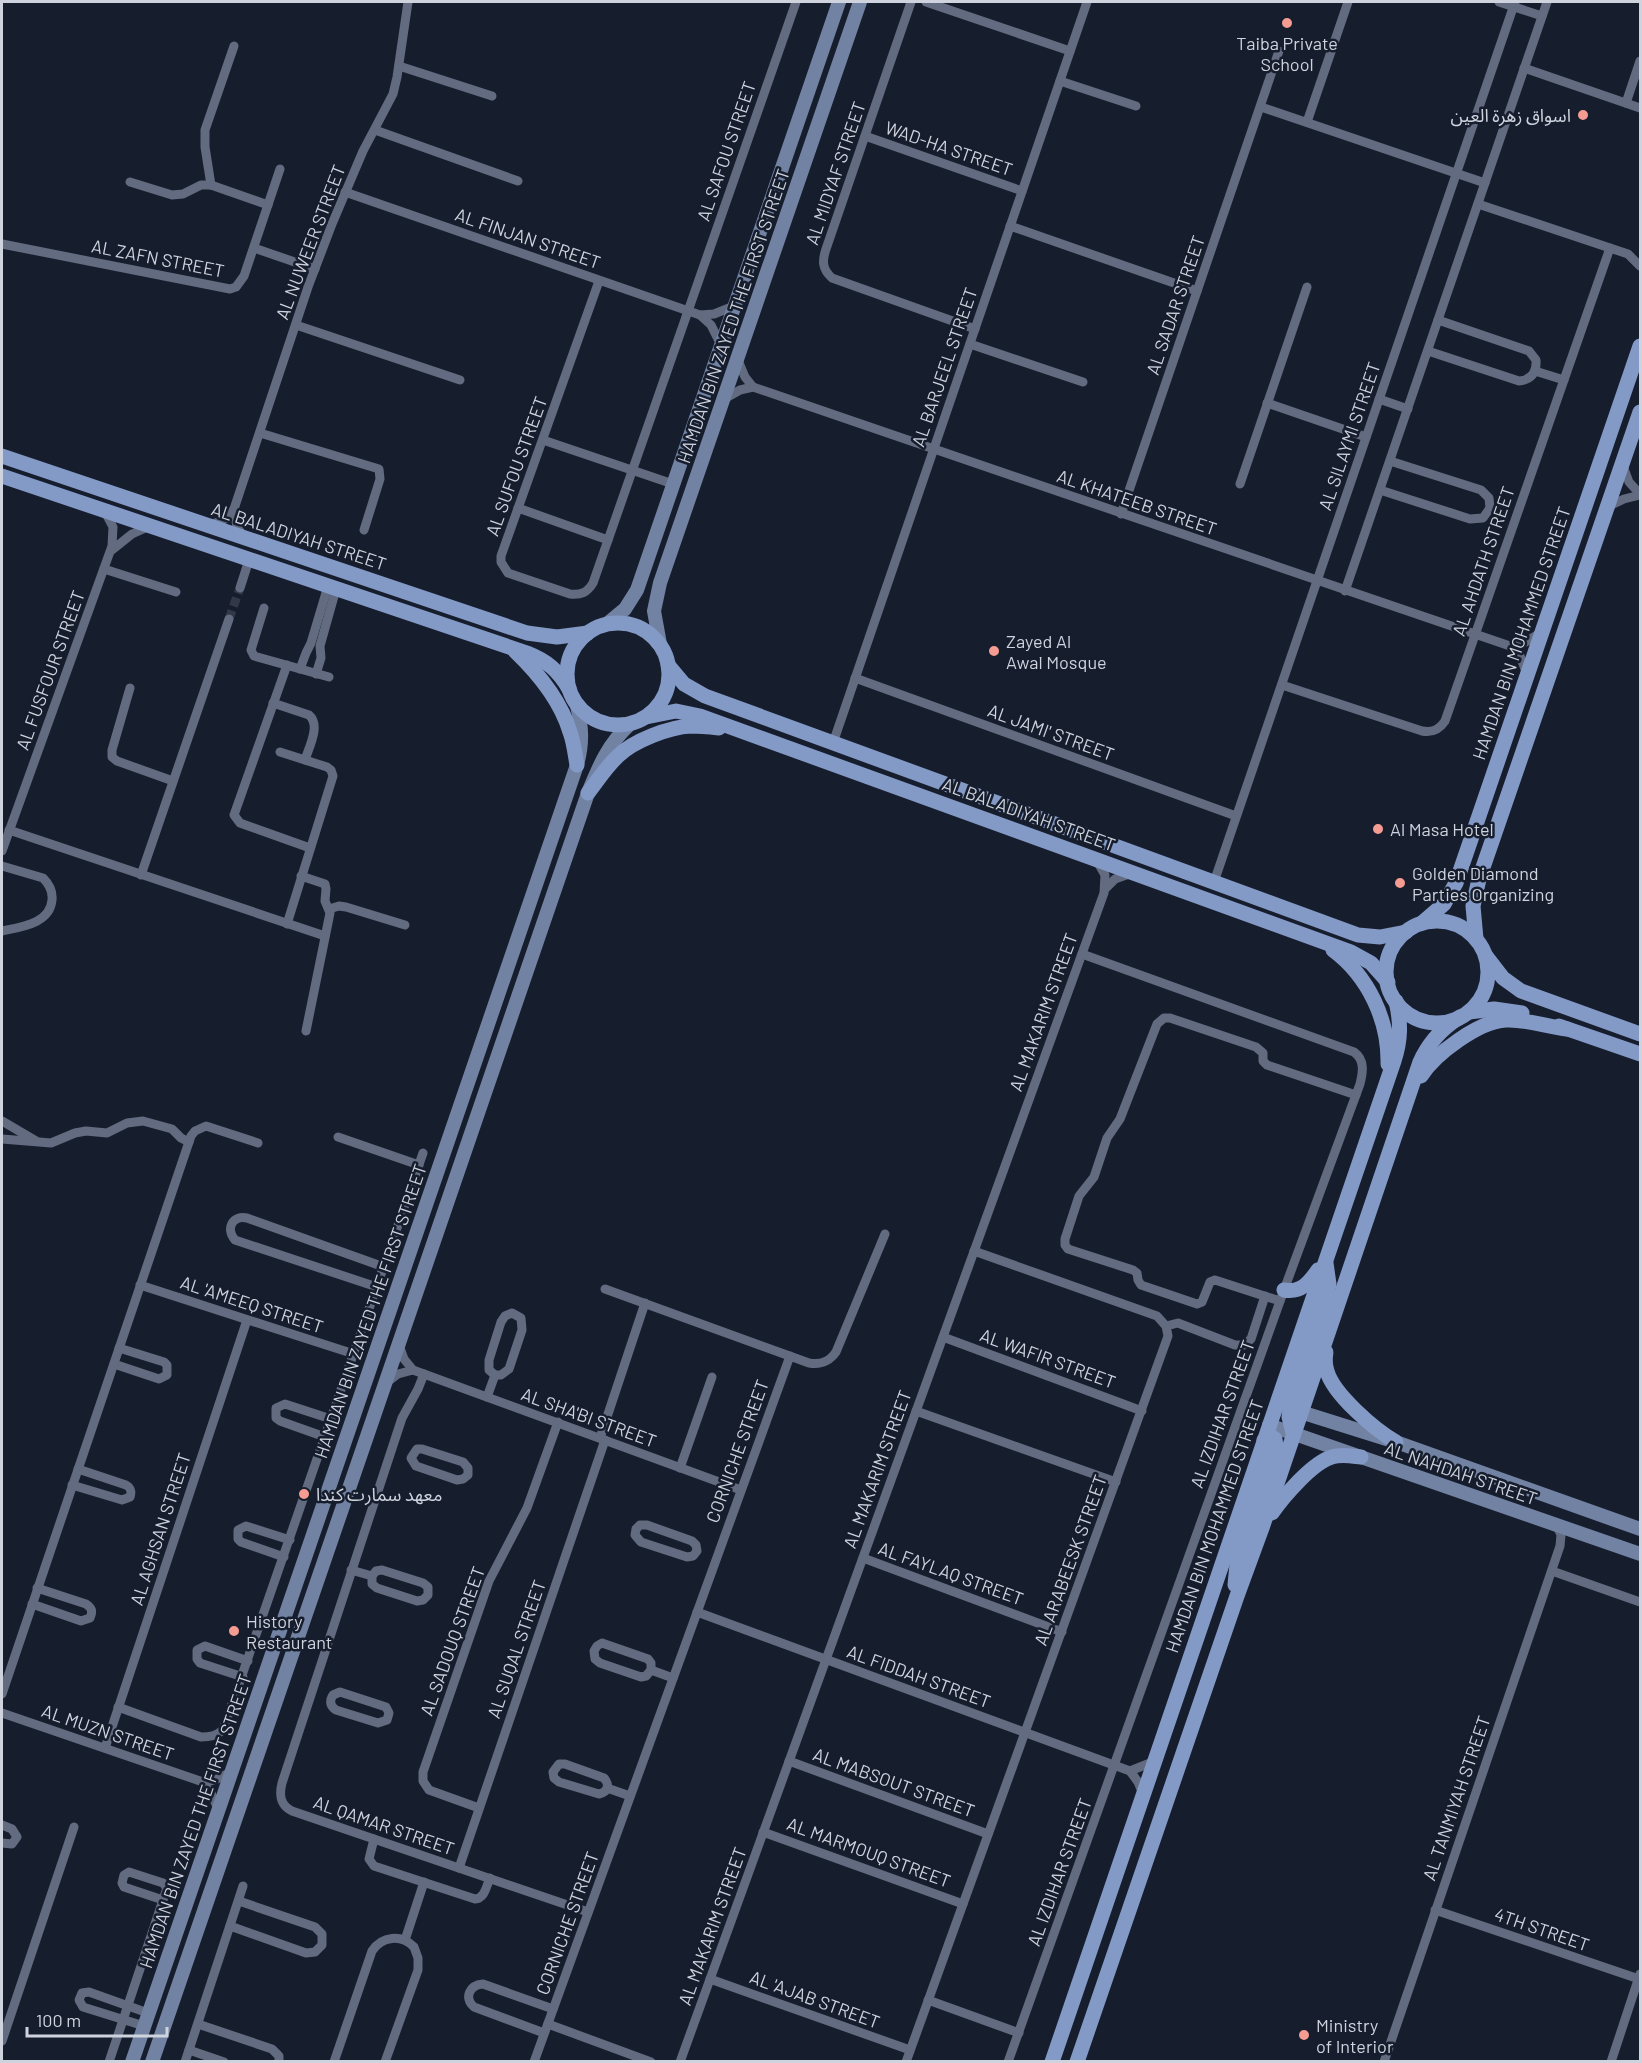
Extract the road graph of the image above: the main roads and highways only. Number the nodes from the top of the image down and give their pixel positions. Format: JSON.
{"nodes":[{"id":1,"x":839,"y":2,"type":"edge"},
{"id":2,"x":860,"y":2,"type":"edge"},
{"id":3,"x":1641,"y":346,"type":"edge"},
{"id":4,"x":1641,"y":412,"type":"edge"},
{"id":5,"x":2,"y":456,"type":"edge"},
{"id":6,"x":2,"y":476,"type":"edge"},
{"id":7,"x":607,"y":624,"type":"junction"},
{"id":8,"x":588,"y":633,"type":"junction"},
{"id":9,"x":660,"y":644,"type":"junction"},
{"id":10,"x":512,"y":648,"type":"junction"},
{"id":11,"x":668,"y":665,"type":"junction"},
{"id":12,"x":569,"y":689,"type":"junction"},
{"id":13,"x":577,"y":706,"type":"junction"},
{"id":14,"x":646,"y":717,"type":"junction"},
{"id":15,"x":630,"y":724,"type":"junction"},
{"id":16,"x":737,"y":729,"type":"junction"},
{"id":17,"x":577,"y":765,"type":"junction"},
{"id":18,"x":588,"y":793,"type":"junction"},
{"id":19,"x":1422,"y":923,"type":"junction"},
{"id":20,"x":1406,"y":932,"type":"junction"},
{"id":21,"x":1476,"y":939,"type":"junction"},
{"id":22,"x":1321,"y":941,"type":"junction"},
{"id":23,"x":1485,"y":954,"type":"junction"},
{"id":24,"x":1388,"y":982,"type":"junction"},
{"id":25,"x":1396,"y":1001,"type":"junction"},
{"id":26,"x":1465,"y":1014,"type":"junction"},
{"id":27,"x":1567,"y":1029,"type":"junction"},
{"id":28,"x":1641,"y":1034,"type":"edge"},
{"id":29,"x":1641,"y":1054,"type":"edge"},
{"id":30,"x":1388,"y":1077,"type":"junction"},
{"id":31,"x":1409,"y":1096,"type":"junction"},
{"id":32,"x":1325,"y":1260,"type":"junction"},
{"id":33,"x":1282,"y":1296,"type":"road end"},
{"id":34,"x":1333,"y":1318,"type":"junction"},
{"id":35,"x":1289,"y":1408,"type":"junction"},
{"id":36,"x":1269,"y":1425,"type":"junction"},
{"id":37,"x":1293,"y":1434,"type":"junction"},
{"id":38,"x":1264,"y":1440,"type":"junction"},
{"id":39,"x":1396,"y":1442,"type":"junction"},
{"id":40,"x":1361,"y":1457,"type":"junction"},
{"id":41,"x":1499,"y":1505,"type":"junction"},
{"id":42,"x":1572,"y":1505,"type":"junction"},
{"id":43,"x":1262,"y":1528,"type":"junction"},
{"id":44,"x":1641,"y":1529,"type":"edge"},
{"id":45,"x":1641,"y":1554,"type":"edge"},
{"id":46,"x":1236,"y":1596,"type":"junction"},
{"id":47,"x":132,"y":2061,"type":"edge"},
{"id":48,"x":152,"y":2061,"type":"edge"},
{"id":49,"x":1052,"y":2061,"type":"edge"},
{"id":50,"x":1077,"y":2061,"type":"edge"}],
"edges":[{"from":1,"to":7,"type":"main road","name":"HAMDAN BIN ZAYED THE FIRST STREET"},
{"from":2,"to":9,"type":"main road","name":"HAMDAN BIN ZAYED THE FIRST STREET"},
{"from":3,"to":19,"type":"main road","name":"HAMDAN BIN MOHAMMED STREET"},
{"from":4,"to":21,"type":"main road"},
{"from":5,"to":8,"type":"main road","name":"AL BALADIYAH STREET"},
{"from":6,"to":10,"type":"main road","name":"AL BALADIYAH STREET"},
{"from":7,"to":8,"type":"main road"},
{"from":7,"to":9,"type":"main road"},
{"from":8,"to":12,"type":"main road"},
{"from":9,"to":11,"type":"main road"},
{"from":10,"to":12,"type":"main road","name":"AL BALADIYAH STREET"},
{"from":10,"to":17,"type":"main road"},
{"from":11,"to":14,"type":"main road"},
{"from":11,"to":20,"type":"main road","name":"AL BALADIYAH STREET"},
{"from":12,"to":13,"type":"main road"},
{"from":13,"to":15,"type":"main road"},
{"from":13,"to":17,"type":"main road","name":"HAMDAN BIN ZAYED THE FIRST STREET"},
{"from":14,"to":15,"type":"main road"},
{"from":14,"to":16,"type":"main road","name":"AL BALADIYAH STREET"},
{"from":15,"to":18,"type":"main road","name":"HAMDAN BIN ZAYED THE FIRST STREET"},
{"from":16,"to":18,"type":"main road"},
{"from":16,"to":22,"type":"main road","name":"AL BALADIYAH STREET"},
{"from":17,"to":47,"type":"main road","name":"HAMDAN BIN ZAYED THE FIRST STREET"},
{"from":18,"to":48,"type":"main road","name":"HAMDAN BIN ZAYED THE FIRST STREET"},
{"from":19,"to":20,"type":"main road"},
{"from":19,"to":21,"type":"main road"},
{"from":20,"to":24,"type":"main road"},
{"from":21,"to":23,"type":"main road"},
{"from":22,"to":24,"type":"main road","name":"AL BALADIYAH STREET"},
{"from":22,"to":30,"type":"main road"},
{"from":23,"to":26,"type":"main road"},
{"from":23,"to":28,"type":"main road"},
{"from":24,"to":25,"type":"main road"},
{"from":25,"to":26,"type":"main road"},
{"from":25,"to":30,"type":"main road","name":"HAMDAN BIN MOHAMMED STREET"},
{"from":26,"to":27,"type":"main road"},
{"from":26,"to":31,"type":"main road","name":"HAMDAN BIN MOHAMMED STREET"},
{"from":27,"to":29,"type":"main road"},
{"from":27,"to":31,"type":"main road"},
{"from":30,"to":32,"type":"main road","name":"HAMDAN BIN MOHAMMED STREET"},
{"from":31,"to":34,"type":"main road","name":"HAMDAN BIN MOHAMMED STREET"},
{"from":32,"to":33,"type":"main road"},
{"from":32,"to":35,"type":"main road","name":"HAMDAN BIN MOHAMMED STREET"},
{"from":34,"to":35,"type":"main road","name":"HAMDAN BIN MOHAMMED STREET"},
{"from":34,"to":39,"type":"main road"},
{"from":35,"to":36,"type":"main road","name":"HAMDAN BIN MOHAMMED STREET"},
{"from":35,"to":37,"type":"main road","name":"HAMDAN BIN MOHAMMED STREET"},
{"from":35,"to":39,"type":"main road","name":"AL NAHDAH STREET"},
{"from":36,"to":37,"type":"main road","name":"AL NAHDAH STREET"},
{"from":36,"to":38,"type":"main road","name":"HAMDAN BIN MOHAMMED STREET"},
{"from":37,"to":40,"type":"main road","name":"AL NAHDAH STREET"},
{"from":37,"to":43,"type":"main road","name":"HAMDAN BIN MOHAMMED STREET"},
{"from":38,"to":46,"type":"main road"},
{"from":38,"to":49,"type":"main road","name":"HAMDAN BIN MOHAMMED STREET"},
{"from":39,"to":42,"type":"main road","name":"AL NAHDAH STREET"},
{"from":40,"to":41,"type":"main road","name":"AL NAHDAH STREET"},
{"from":40,"to":43,"type":"main road"},
{"from":41,"to":42,"type":"main road"},
{"from":41,"to":45,"type":"main road","name":"AL NAHDAH STREET"},
{"from":42,"to":44,"type":"main road","name":"AL NAHDAH STREET"},
{"from":43,"to":46,"type":"main road","name":"HAMDAN BIN MOHAMMED STREET"},
{"from":46,"to":50,"type":"main road","name":"HAMDAN BIN MOHAMMED STREET"}]}
